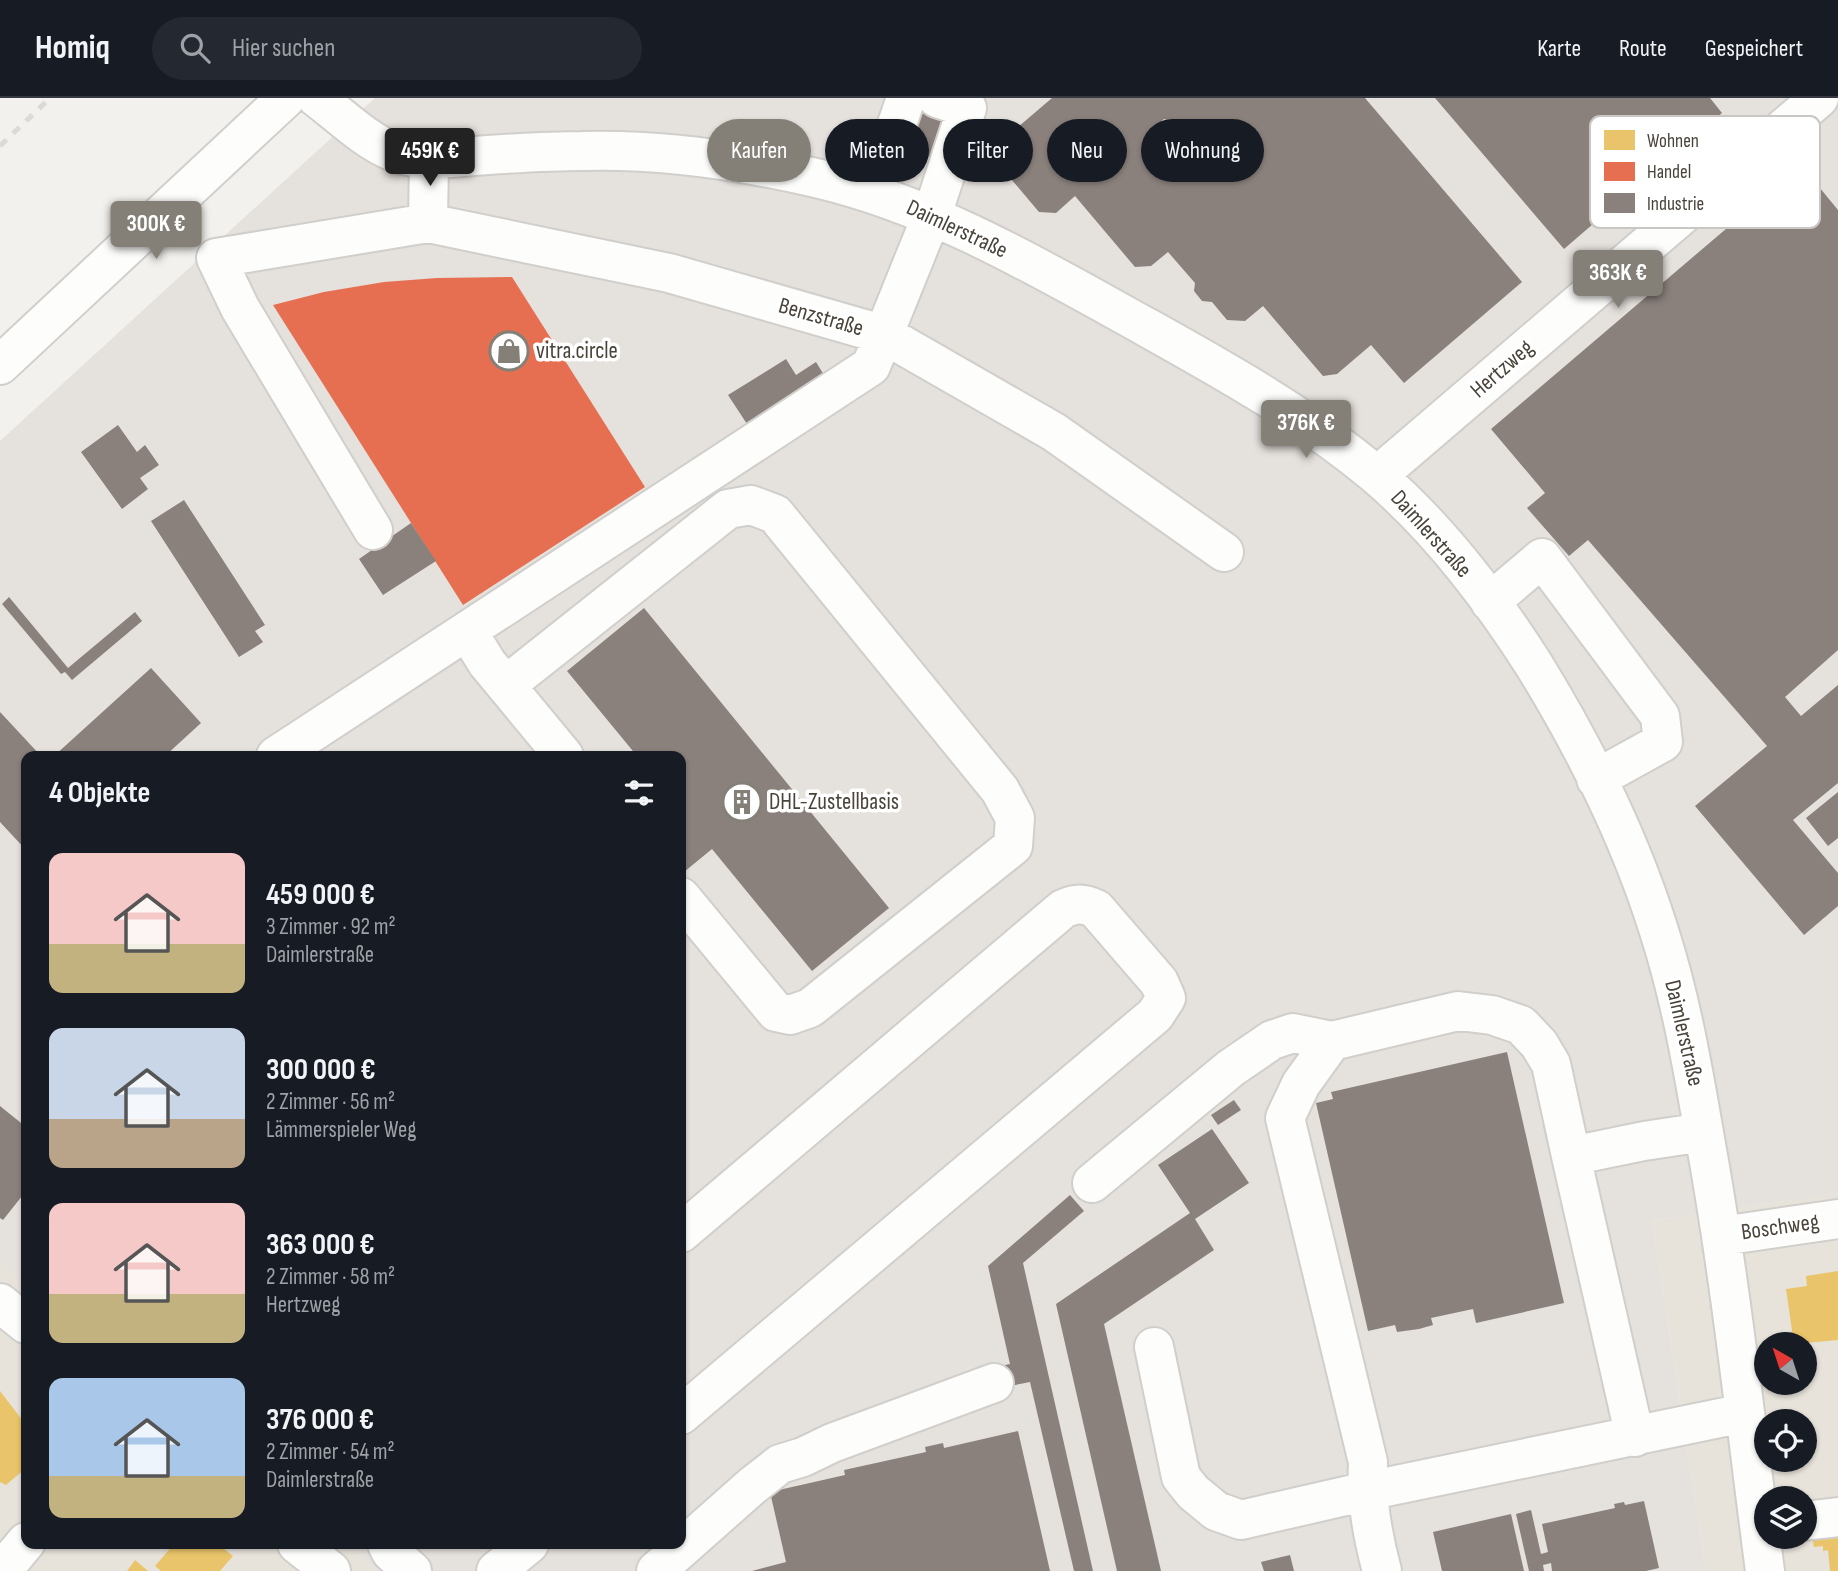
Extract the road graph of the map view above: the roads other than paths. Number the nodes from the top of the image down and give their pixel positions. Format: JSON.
{"nodes":[{"id":1,"x":286,"y":98,"type":"edge"},
{"id":2,"x":317,"y":98,"type":"edge"},
{"id":3,"x":906,"y":98,"type":"edge"},
{"id":4,"x":937,"y":98,"type":"edge"},
{"id":5,"x":1819,"y":98,"type":"edge"},
{"id":6,"x":1798,"y":116,"type":"edge"},
{"id":7,"x":429,"y":158,"type":"junction"},
{"id":8,"x":873,"y":194,"type":"junction"},
{"id":9,"x":932,"y":215,"type":"junction"},
{"id":10,"x":428,"y":223,"type":"junction"},
{"id":11,"x":1667,"y":228,"type":"edge"},
{"id":12,"x":885,"y":335,"type":"junction"},
{"id":13,"x":0,"y":365,"type":"edge"},
{"id":14,"x":1377,"y":476,"type":"junction"},
{"id":15,"x":373,"y":530,"type":"dead end"},
{"id":16,"x":1224,"y":552,"type":"dead end"},
{"id":17,"x":1490,"y":602,"type":"junction"},
{"id":18,"x":468,"y":632,"type":"junction"},
{"id":19,"x":506,"y":685,"type":"junction"},
{"id":20,"x":284,"y":751,"type":"edge"},
{"id":21,"x":560,"y":751,"type":"edge"},
{"id":22,"x":1596,"y":779,"type":"junction"},
{"id":23,"x":686,"y":903,"type":"edge"},
{"id":24,"x":1332,"y":1041,"type":"junction"},
{"id":25,"x":1704,"y":1132,"type":"junction"},
{"id":26,"x":1572,"y":1156,"type":"junction"},
{"id":27,"x":1092,"y":1183,"type":"dead end"},
{"id":28,"x":1838,"y":1219,"type":"edge"},
{"id":29,"x":686,"y":1229,"type":"edge"},
{"id":30,"x":1722,"y":1236,"type":"junction"},
{"id":31,"x":0,"y":1303,"type":"edge"},
{"id":32,"x":21,"y":1320,"type":"edge"},
{"id":33,"x":1154,"y":1347,"type":"dead end"},
{"id":34,"x":994,"y":1383,"type":"dead end"},
{"id":35,"x":686,"y":1411,"type":"edge"},
{"id":36,"x":1744,"y":1413,"type":"junction"},
{"id":37,"x":1635,"y":1437,"type":"junction"},
{"id":38,"x":1756,"y":1486,"type":"edge"},
{"id":39,"x":1367,"y":1491,"type":"junction"},
{"id":40,"x":1838,"y":1517,"type":"edge"},
{"id":41,"x":1817,"y":1519,"type":"edge"},
{"id":42,"x":686,"y":1544,"type":"edge"},
{"id":43,"x":21,"y":1548,"type":"edge"},
{"id":44,"x":303,"y":1549,"type":"edge"},
{"id":45,"x":390,"y":1549,"type":"edge"},
{"id":46,"x":523,"y":1549,"type":"edge"},
{"id":47,"x":681,"y":1549,"type":"edge"},
{"id":48,"x":1764,"y":1549,"type":"edge"},
{"id":49,"x":2,"y":1571,"type":"edge"},
{"id":50,"x":331,"y":1571,"type":"edge"},
{"id":51,"x":412,"y":1571,"type":"edge"},
{"id":52,"x":496,"y":1571,"type":"edge"},
{"id":53,"x":656,"y":1571,"type":"edge"},
{"id":54,"x":1382,"y":1571,"type":"edge"},
{"id":55,"x":1765,"y":1571,"type":"edge"}],
"edges":[{"from":1,"to":13,"type":"street"},
{"from":2,"to":7,"type":"street","name":"Daimlerstraße"},
{"from":3,"to":8,"type":"street"},
{"from":4,"to":9,"type":"street"},
{"from":5,"to":6,"type":"street","name":"Hertzweg"},
{"from":7,"to":8,"type":"street","name":"Daimlerstraße"},
{"from":7,"to":10,"type":"street"},
{"from":8,"to":9,"type":"street","name":"Daimlerstraße"},
{"from":9,"to":12,"type":"street"},
{"from":9,"to":14,"type":"street","name":"Daimlerstraße"},
{"from":10,"to":12,"type":"street","name":"Benzstraße"},
{"from":10,"to":15,"type":"street"},
{"from":11,"to":14,"type":"street","name":"Hertzweg"},
{"from":12,"to":16,"type":"street","name":"Benzstraße"},
{"from":12,"to":18,"type":"street"},
{"from":14,"to":17,"type":"street","name":"Daimlerstraße"},
{"from":17,"to":22,"type":"street","name":"Daimlerstraße"},
{"from":17,"to":22,"type":"street"},
{"from":18,"to":19,"type":"street"},
{"from":18,"to":20,"type":"street"},
{"from":19,"to":21,"type":"street"},
{"from":19,"to":23,"type":"street"},
{"from":22,"to":25,"type":"street","name":"Daimlerstraße"},
{"from":24,"to":26,"type":"street"},
{"from":24,"to":27,"type":"street"},
{"from":24,"to":39,"type":"street"},
{"from":25,"to":26,"type":"street"},
{"from":25,"to":30,"type":"street","name":"Daimlerstraße"},
{"from":26,"to":37,"type":"street"},
{"from":28,"to":30,"type":"street","name":"Boschweg"},
{"from":29,"to":35,"type":"street"},
{"from":30,"to":36,"type":"street","name":"Daimlerstraße"},
{"from":31,"to":32,"type":"street"},
{"from":33,"to":39,"type":"street"},
{"from":34,"to":42,"type":"street"},
{"from":36,"to":37,"type":"street"},
{"from":36,"to":38,"type":"street","name":"Daimlerstraße"},
{"from":37,"to":39,"type":"street"},
{"from":39,"to":54,"type":"street"},
{"from":40,"to":41,"type":"street"},
{"from":43,"to":49,"type":"street"},
{"from":44,"to":50,"type":"street"},
{"from":45,"to":51,"type":"street"},
{"from":46,"to":52,"type":"street"},
{"from":47,"to":53,"type":"street"},
{"from":48,"to":55,"type":"street","name":"Daimlerstraße"}]}
